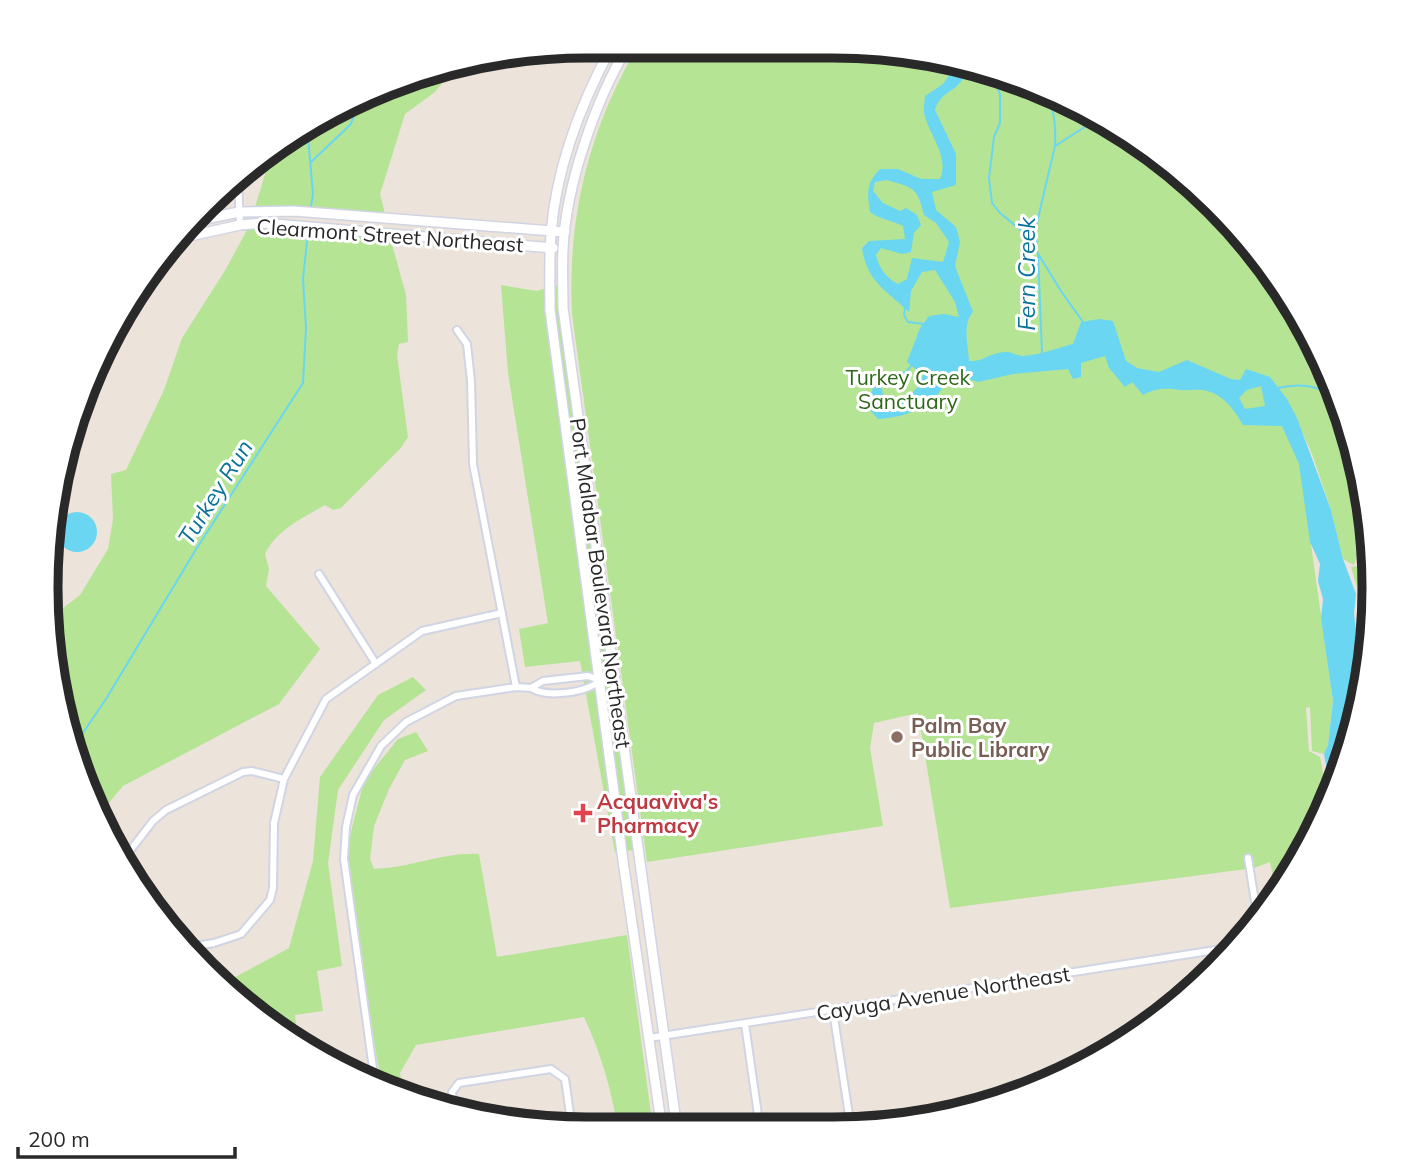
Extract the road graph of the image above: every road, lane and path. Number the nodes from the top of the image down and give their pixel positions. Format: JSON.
{"nodes":[{"id":1,"x":605,"y":58,"type":"edge"},
{"id":2,"x":622,"y":58,"type":"edge"},
{"id":3,"x":593,"y":81,"type":"junction"},
{"id":4,"x":606,"y":88,"type":"junction"},
{"id":5,"x":564,"y":162,"type":"junction"},
{"id":6,"x":577,"y":166,"type":"junction"},
{"id":7,"x":238,"y":189,"type":"edge"},
{"id":8,"x":239,"y":212,"type":"junction"},
{"id":9,"x":208,"y":218,"type":"edge"},
{"id":10,"x":240,"y":225,"type":"junction"},
{"id":11,"x":551,"y":231,"type":"junction"},
{"id":12,"x":565,"y":232,"type":"junction"},
{"id":13,"x":191,"y":236,"type":"edge"},
{"id":14,"x":550,"y":248,"type":"junction"},
{"id":15,"x":563,"y":249,"type":"junction"},
{"id":16,"x":457,"y":330,"type":"dead end"},
{"id":17,"x":319,"y":574,"type":"dead end"},
{"id":18,"x":502,"y":613,"type":"junction"},
{"id":19,"x":376,"y":664,"type":"junction"},
{"id":20,"x":615,"y":678,"type":"junction"},
{"id":21,"x":600,"y":680,"type":"junction"},
{"id":22,"x":516,"y":687,"type":"junction"},
{"id":23,"x":531,"y":688,"type":"junction"},
{"id":24,"x":284,"y":779,"type":"junction"},
{"id":25,"x":129,"y":852,"type":"edge"},
{"id":26,"x":1248,"y":859,"type":"dead end"},
{"id":27,"x":1256,"y":906,"type":"edge"},
{"id":28,"x":648,"y":930,"type":"junction"},
{"id":29,"x":634,"y":932,"type":"junction"},
{"id":30,"x":197,"y":946,"type":"edge"},
{"id":31,"x":1219,"y":950,"type":"edge"},
{"id":32,"x":833,"y":1011,"type":"junction"},
{"id":33,"x":745,"y":1024,"type":"junction"},
{"id":34,"x":664,"y":1036,"type":"junction"},
{"id":35,"x":649,"y":1038,"type":"junction"},
{"id":36,"x":373,"y":1072,"type":"edge"},
{"id":37,"x":453,"y":1100,"type":"edge"},
{"id":38,"x":570,"y":1116,"type":"edge"},
{"id":39,"x":660,"y":1117,"type":"edge"},
{"id":40,"x":675,"y":1117,"type":"edge"},
{"id":41,"x":758,"y":1117,"type":"edge"},
{"id":42,"x":849,"y":1117,"type":"edge"}],
"edges":[{"from":1,"to":3,"type":"street","name":"Port Malabar Boulevard Northeast"},
{"from":2,"to":4,"type":"street","name":"Port Malabar Boulevard Northeast"},
{"from":3,"to":4,"type":"street"},
{"from":3,"to":5,"type":"street","name":"Port Malabar Boulevard Northeast"},
{"from":4,"to":6,"type":"street","name":"Port Malabar Boulevard Northeast"},
{"from":5,"to":6,"type":"street"},
{"from":5,"to":11,"type":"street","name":"Port Malabar Boulevard Northeast"},
{"from":6,"to":12,"type":"street","name":"Port Malabar Boulevard Northeast"},
{"from":7,"to":8,"type":"street"},
{"from":8,"to":9,"type":"street","name":"Clearmont Street Northeast"},
{"from":8,"to":10,"type":"street"},
{"from":8,"to":11,"type":"street","name":"Clearmont Street Northeast"},
{"from":10,"to":13,"type":"street","name":"Clearmont Street Northeast"},
{"from":10,"to":14,"type":"street","name":"Clearmont Street Northeast"},
{"from":11,"to":12,"type":"street","name":"Clearmont Street Northeast"},
{"from":11,"to":14,"type":"street","name":"Port Malabar Boulevard Northeast"},
{"from":12,"to":15,"type":"street","name":"Port Malabar Boulevard Northeast"},
{"from":14,"to":15,"type":"street","name":"Clearmont Street Northeast"},
{"from":14,"to":21,"type":"street","name":"Port Malabar Boulevard Northeast"},
{"from":15,"to":20,"type":"street","name":"Port Malabar Boulevard Northeast"},
{"from":16,"to":18,"type":"street"},
{"from":17,"to":19,"type":"street"},
{"from":18,"to":19,"type":"street"},
{"from":18,"to":22,"type":"street"},
{"from":19,"to":24,"type":"street"},
{"from":20,"to":21,"type":"street"},
{"from":20,"to":28,"type":"street","name":"Port Malabar Boulevard Northeast"},
{"from":21,"to":23,"type":"street"},
{"from":21,"to":23,"type":"street"},
{"from":21,"to":29,"type":"street","name":"Port Malabar Boulevard Northeast"},
{"from":22,"to":23,"type":"street"},
{"from":22,"to":36,"type":"street"},
{"from":24,"to":25,"type":"street"},
{"from":24,"to":30,"type":"street"},
{"from":26,"to":27,"type":"street"},
{"from":28,"to":29,"type":"street"},
{"from":28,"to":34,"type":"street","name":"Port Malabar Boulevard Northeast"},
{"from":29,"to":35,"type":"street","name":"Port Malabar Boulevard Northeast"},
{"from":31,"to":32,"type":"street","name":"Cayuga Avenue Northeast"},
{"from":32,"to":33,"type":"street","name":"Cayuga Avenue Northeast"},
{"from":32,"to":42,"type":"street"},
{"from":33,"to":34,"type":"street","name":"Cayuga Avenue Northeast"},
{"from":33,"to":41,"type":"street"},
{"from":34,"to":35,"type":"street","name":"Cayuga Avenue Northeast"},
{"from":34,"to":40,"type":"street","name":"Port Malabar Boulevard Northeast"},
{"from":35,"to":39,"type":"street","name":"Port Malabar Boulevard Northeast"},
{"from":37,"to":38,"type":"street"}]}
